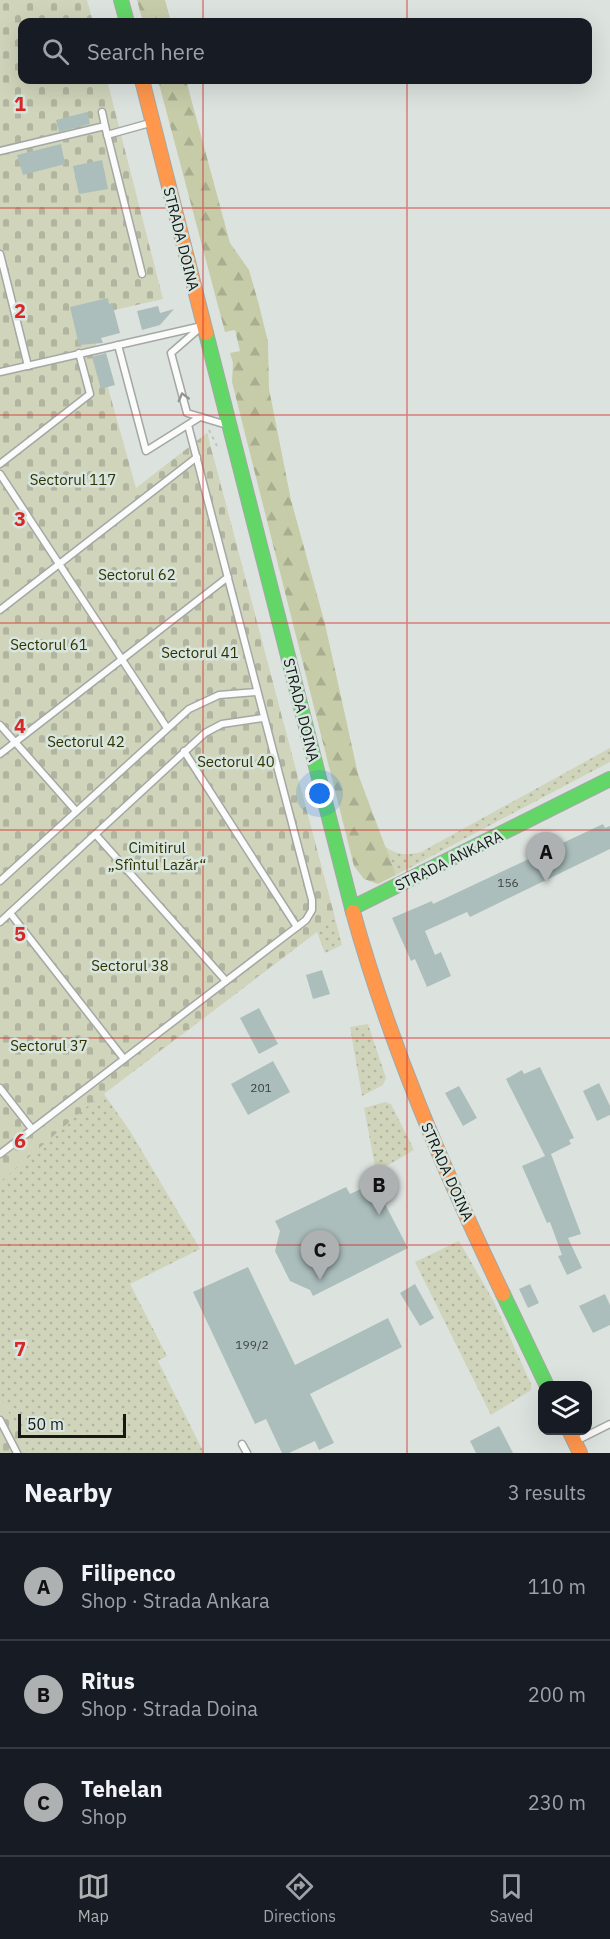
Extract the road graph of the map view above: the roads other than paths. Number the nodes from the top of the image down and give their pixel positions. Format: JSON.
{"nodes":[{"id":1,"x":122,"y":0,"type":"edge"},
{"id":2,"x":126,"y":18,"type":"edge"},
{"id":3,"x":143,"y":84,"type":"edge"},
{"id":4,"x":102,"y":112,"type":"dead end"},
{"id":5,"x":153,"y":123,"type":"junction"},
{"id":6,"x":105,"y":126,"type":"junction"},
{"id":7,"x":107,"y":135,"type":"junction"},
{"id":8,"x":0,"y":151,"type":"edge"},
{"id":9,"x":0,"y":254,"type":"edge"},
{"id":10,"x":142,"y":274,"type":"dead end"},
{"id":11,"x":202,"y":326,"type":"junction"},
{"id":12,"x":118,"y":345,"type":"junction"},
{"id":13,"x":79,"y":353,"type":"junction"},
{"id":14,"x":28,"y":366,"type":"junction"},
{"id":15,"x":0,"y":372,"type":"edge"},
{"id":16,"x":201,"y":417,"type":"junction"},
{"id":17,"x":188,"y":425,"type":"junction"},
{"id":18,"x":227,"y":425,"type":"junction"},
{"id":19,"x":197,"y":457,"type":"junction"},
{"id":20,"x":0,"y":464,"type":"edge"},
{"id":21,"x":0,"y":474,"type":"edge"},
{"id":22,"x":60,"y":564,"type":"junction"},
{"id":23,"x":228,"y":577,"type":"junction"},
{"id":24,"x":0,"y":610,"type":"edge"},
{"id":25,"x":123,"y":658,"type":"junction"},
{"id":26,"x":257,"y":692,"type":"junction"},
{"id":27,"x":263,"y":718,"type":"junction"},
{"id":28,"x":0,"y":725,"type":"edge"},
{"id":29,"x":166,"y":728,"type":"junction"},
{"id":30,"x":15,"y":742,"type":"junction"},
{"id":31,"x":184,"y":752,"type":"junction"},
{"id":32,"x":0,"y":754,"type":"edge"},
{"id":33,"x":610,"y":779,"type":"edge"},
{"id":34,"x":76,"y":811,"type":"junction"},
{"id":35,"x":96,"y":835,"type":"junction"},
{"id":36,"x":0,"y":881,"type":"edge"},
{"id":37,"x":352,"y":908,"type":"junction"},
{"id":38,"x":10,"y":913,"type":"junction"},
{"id":39,"x":0,"y":922,"type":"edge"},
{"id":40,"x":297,"y":927,"type":"junction"},
{"id":41,"x":226,"y":981,"type":"junction"},
{"id":42,"x":124,"y":1059,"type":"junction"},
{"id":43,"x":0,"y":1088,"type":"edge"},
{"id":44,"x":32,"y":1129,"type":"junction"},
{"id":45,"x":0,"y":1154,"type":"edge"},
{"id":46,"x":545,"y":1381,"type":"edge"},
{"id":47,"x":0,"y":1420,"type":"edge"},
{"id":48,"x":610,"y":1424,"type":"edge"},
{"id":49,"x":574,"y":1442,"type":"edge"},
{"id":50,"x":242,"y":1444,"type":"dead end"},
{"id":51,"x":17,"y":1453,"type":"edge"},
{"id":52,"x":247,"y":1453,"type":"edge"}],
"edges":[{"from":1,"to":2,"type":"main road"},
{"from":3,"to":5,"type":"main road","name":"STRADA DOINA"},
{"from":4,"to":6,"type":"lane"},
{"from":5,"to":7,"type":"lane"},
{"from":5,"to":11,"type":"main road","name":"STRADA DOINA"},
{"from":6,"to":7,"type":"lane"},
{"from":6,"to":8,"type":"lane"},
{"from":7,"to":10,"type":"lane"},
{"from":9,"to":14,"type":"lane"},
{"from":11,"to":12,"type":"lane"},
{"from":16,"to":11,"type":"lane","one_way":true},
{"from":11,"to":18,"type":"main road","name":"STRADA DOINA"},
{"from":12,"to":13,"type":"lane"},
{"from":12,"to":17,"type":"lane"},
{"from":13,"to":14,"type":"lane"},
{"from":13,"to":20,"type":"lane"},
{"from":14,"to":15,"type":"lane"},
{"from":16,"to":17,"type":"lane"},
{"from":16,"to":18,"type":"lane"},
{"from":17,"to":19,"type":"lane"},
{"from":18,"to":37,"type":"main road","name":"STRADA DOINA"},
{"from":19,"to":22,"type":"lane"},
{"from":19,"to":23,"type":"lane"},
{"from":21,"to":22,"type":"lane"},
{"from":22,"to":24,"type":"lane"},
{"from":22,"to":25,"type":"lane"},
{"from":23,"to":25,"type":"lane"},
{"from":23,"to":26,"type":"lane"},
{"from":25,"to":29,"type":"lane"},
{"from":25,"to":30,"type":"lane"},
{"from":26,"to":27,"type":"lane"},
{"from":26,"to":29,"type":"lane"},
{"from":27,"to":31,"type":"lane"},
{"from":27,"to":40,"type":"lane"},
{"from":28,"to":30,"type":"lane"},
{"from":29,"to":34,"type":"lane"},
{"from":30,"to":32,"type":"lane"},
{"from":30,"to":34,"type":"lane"},
{"from":31,"to":35,"type":"lane"},
{"from":31,"to":40,"type":"lane"},
{"from":33,"to":37,"type":"main road","name":"STRADA ANKARA"},
{"from":34,"to":36,"type":"lane"},
{"from":35,"to":38,"type":"lane"},
{"from":35,"to":41,"type":"lane"},
{"from":37,"to":46,"type":"main road","name":"STRADA DOINA"},
{"from":38,"to":39,"type":"lane"},
{"from":38,"to":42,"type":"lane"},
{"from":40,"to":41,"type":"lane"},
{"from":41,"to":42,"type":"lane"},
{"from":42,"to":44,"type":"lane"},
{"from":43,"to":44,"type":"lane"},
{"from":44,"to":45,"type":"lane"},
{"from":47,"to":51,"type":"lane"},
{"from":48,"to":49,"type":"lane"},
{"from":50,"to":52,"type":"lane"}]}
